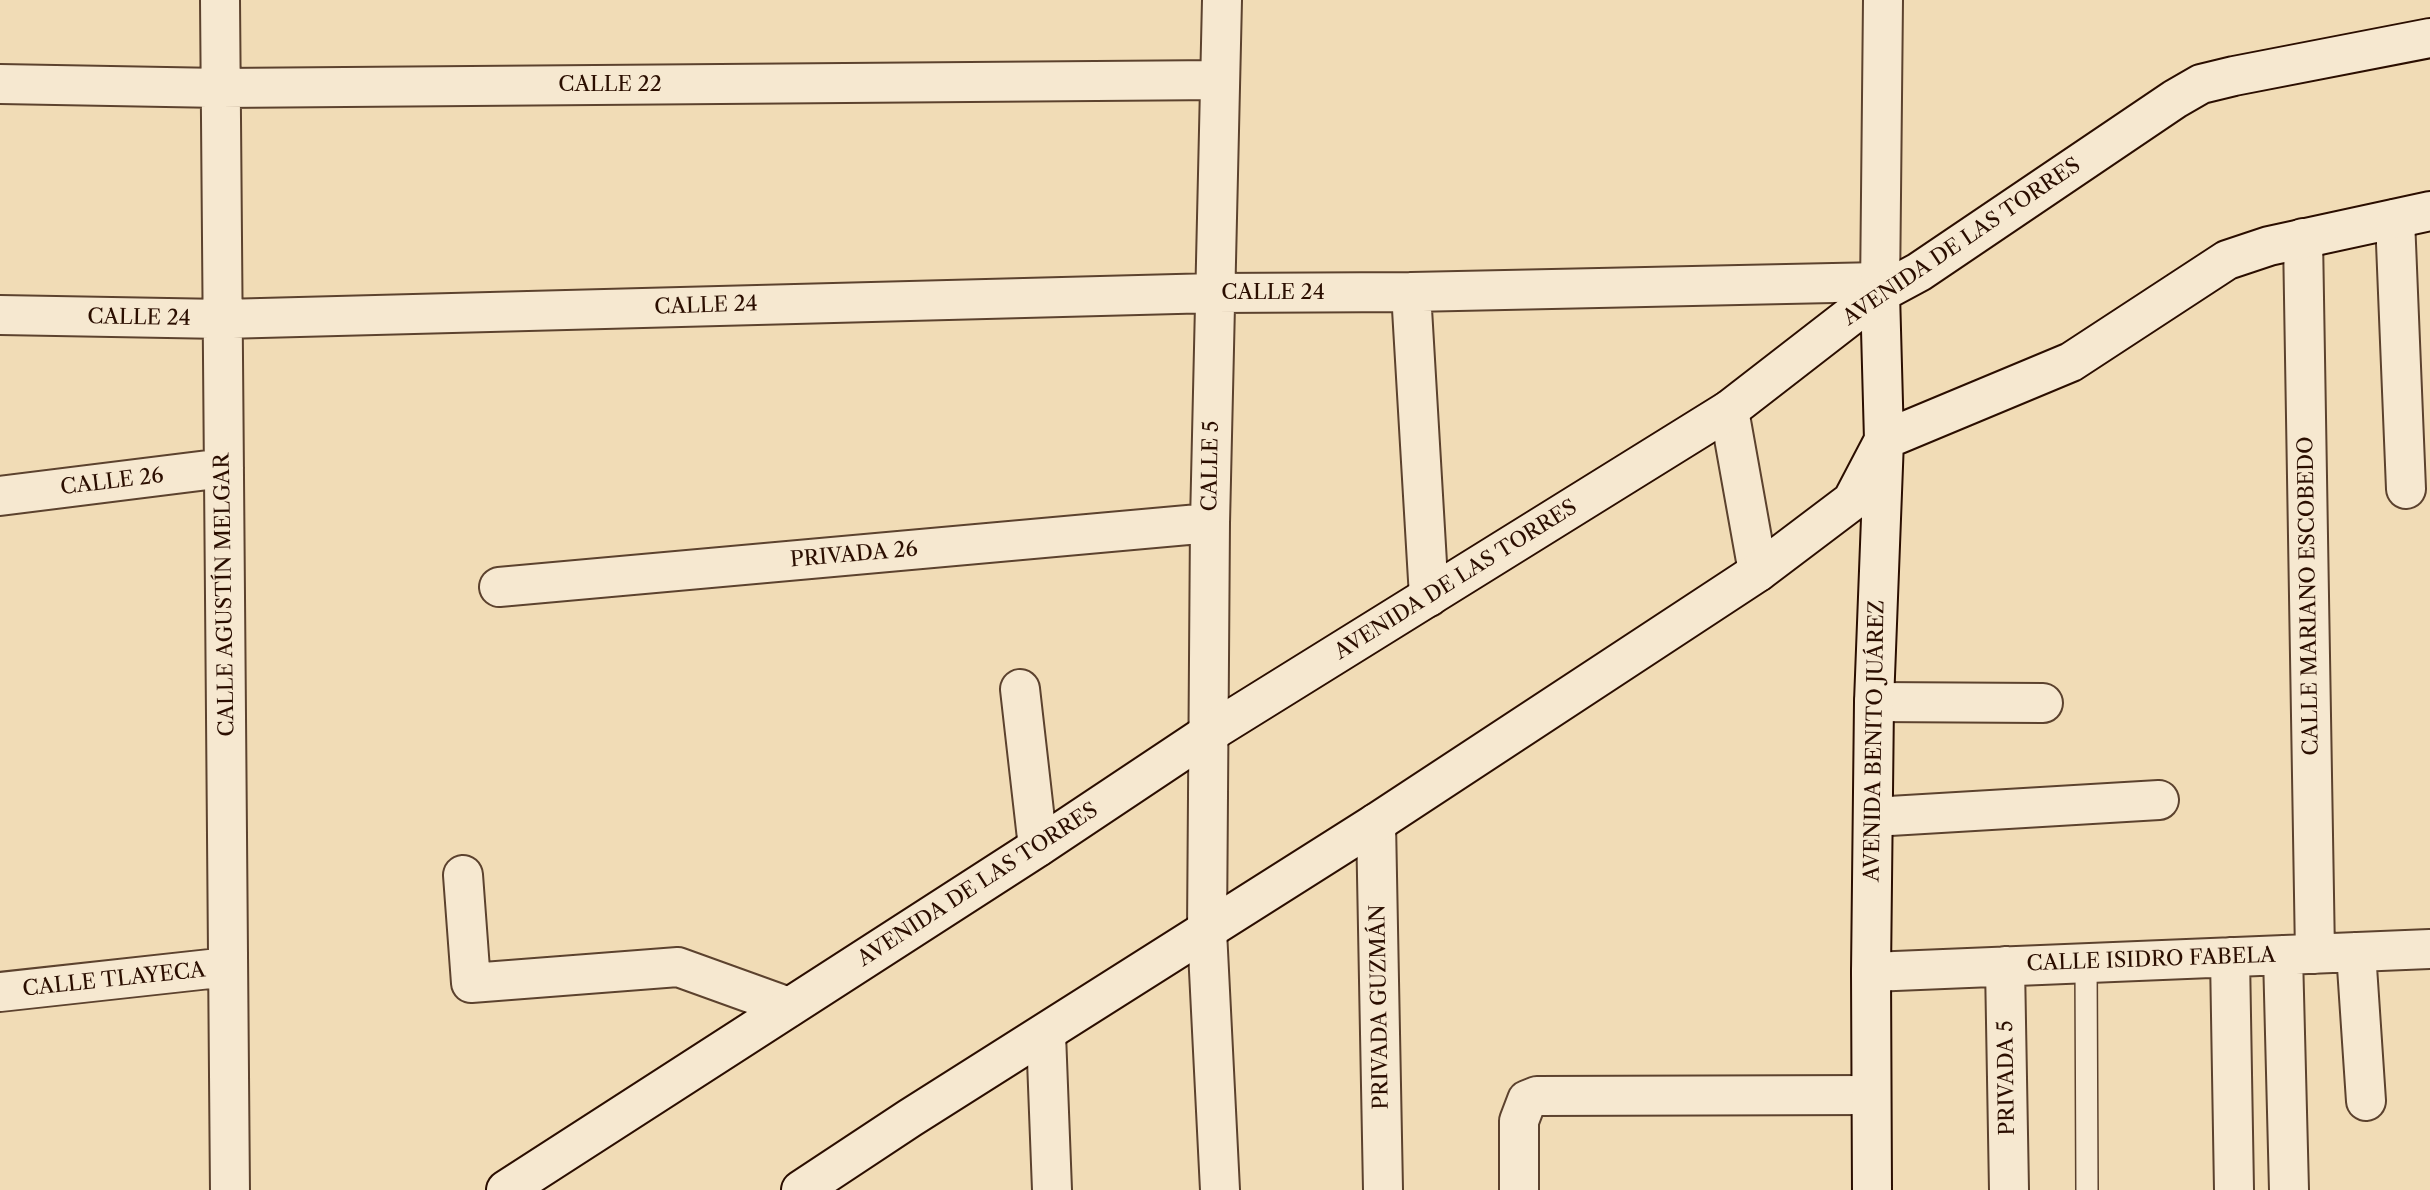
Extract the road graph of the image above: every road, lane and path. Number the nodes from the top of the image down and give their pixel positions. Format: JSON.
{"nodes":[{"id":1,"x":220,"y":0,"type":"edge"},
{"id":2,"x":1222,"y":0,"type":"edge"},
{"id":3,"x":1883,"y":0,"type":"edge"},
{"id":4,"x":2430,"y":38,"type":"edge"},
{"id":5,"x":1220,"y":80,"type":"junction"},
{"id":6,"x":0,"y":84,"type":"edge"},
{"id":7,"x":221,"y":88,"type":"junction"},
{"id":8,"x":2413,"y":215,"type":"edge"},
{"id":9,"x":2303,"y":238,"type":"junction"},
{"id":10,"x":1880,"y":287,"type":"junction"},
{"id":11,"x":1412,"y":292,"type":"junction"},
{"id":12,"x":1215,"y":293,"type":"junction"},
{"id":13,"x":0,"y":316,"type":"edge"},
{"id":14,"x":222,"y":319,"type":"junction"},
{"id":15,"x":1729,"y":410,"type":"junction"},
{"id":16,"x":1884,"y":440,"type":"junction"},
{"id":17,"x":223,"y":468,"type":"junction"},
{"id":18,"x":2406,"y":489,"type":"dead end"},
{"id":19,"x":0,"y":496,"type":"edge"},
{"id":20,"x":1210,"y":523,"type":"junction"},
{"id":21,"x":1758,"y":572,"type":"junction"},
{"id":22,"x":499,"y":587,"type":"dead end"},
{"id":23,"x":1429,"y":597,"type":"junction"},
{"id":24,"x":1020,"y":689,"type":"dead end"},
{"id":25,"x":1874,"y":702,"type":"junction"},
{"id":26,"x":2043,"y":703,"type":"dead end"},
{"id":27,"x":1209,"y":733,"type":"junction"},
{"id":28,"x":2159,"y":800,"type":"dead end"},
{"id":29,"x":1873,"y":817,"type":"junction"},
{"id":30,"x":1376,"y":823,"type":"junction"},
{"id":31,"x":1038,"y":847,"type":"junction"},
{"id":32,"x":463,"y":875,"type":"dead end"},
{"id":33,"x":1207,"y":931,"type":"junction"},
{"id":34,"x":2430,"y":948,"type":"edge"},
{"id":35,"x":2356,"y":952,"type":"junction"},
{"id":36,"x":2299,"y":954,"type":"junction"},
{"id":37,"x":2230,"y":957,"type":"junction"},
{"id":38,"x":2086,"y":963,"type":"junction"},
{"id":39,"x":2005,"y":966,"type":"junction"},
{"id":40,"x":228,"y":967,"type":"junction"},
{"id":41,"x":1871,"y":972,"type":"junction"},
{"id":42,"x":0,"y":992,"type":"edge"},
{"id":43,"x":789,"y":1007,"type":"junction"},
{"id":44,"x":1046,"y":1034,"type":"junction"},
{"id":45,"x":1871,"y":1095,"type":"junction"},
{"id":46,"x":2366,"y":1101,"type":"dead end"},
{"id":47,"x":230,"y":1190,"type":"edge"},
{"id":48,"x":506,"y":1190,"type":"edge"},
{"id":49,"x":801,"y":1190,"type":"edge"},
{"id":50,"x":1052,"y":1190,"type":"edge"},
{"id":51,"x":1220,"y":1190,"type":"edge"},
{"id":52,"x":1383,"y":1190,"type":"edge"},
{"id":53,"x":1519,"y":1190,"type":"edge"},
{"id":54,"x":1872,"y":1190,"type":"edge"},
{"id":55,"x":2010,"y":1190,"type":"edge"},
{"id":56,"x":2087,"y":1190,"type":"edge"},
{"id":57,"x":2234,"y":1190,"type":"edge"},
{"id":58,"x":2289,"y":1190,"type":"edge"}],
"edges":[{"from":1,"to":7,"type":"street","name":"CALLE AGUSTÍN MELGAR"},
{"from":2,"to":5,"type":"street","name":"CALLE 5"},
{"from":3,"to":10,"type":"street","name":"AVENIDA BENITO JUÁREZ"},
{"from":4,"to":10,"type":"street","name":"AVENIDA DE LAS TORRES"},
{"from":5,"to":7,"type":"street","name":"CALLE 22"},
{"from":5,"to":12,"type":"street","name":"CALLE 5"},
{"from":6,"to":7,"type":"street","name":"CALLE 22"},
{"from":7,"to":14,"type":"street","name":"CALLE AGUSTÍN MELGAR"},
{"from":8,"to":9,"type":"street"},
{"from":8,"to":18,"type":"street"},
{"from":9,"to":16,"type":"street"},
{"from":9,"to":36,"type":"street","name":"CALLE MARIANO ESCOBEDO"},
{"from":10,"to":11,"type":"street","name":"CALLE 24"},
{"from":10,"to":15,"type":"street","name":"AVENIDA DE LAS TORRES"},
{"from":10,"to":16,"type":"street","name":"AVENIDA BENITO JUÁREZ"},
{"from":11,"to":12,"type":"street","name":"CALLE 24"},
{"from":11,"to":23,"type":"street"},
{"from":12,"to":14,"type":"street","name":"CALLE 24"},
{"from":12,"to":20,"type":"street","name":"CALLE 5"},
{"from":13,"to":14,"type":"street","name":"CALLE 24"},
{"from":14,"to":17,"type":"street","name":"CALLE AGUSTÍN MELGAR"},
{"from":15,"to":21,"type":"street"},
{"from":15,"to":23,"type":"street","name":"AVENIDA DE LAS TORRES"},
{"from":16,"to":21,"type":"street"},
{"from":16,"to":25,"type":"street","name":"AVENIDA BENITO JUÁREZ"},
{"from":17,"to":19,"type":"street","name":"CALLE 26"},
{"from":17,"to":40,"type":"street","name":"CALLE AGUSTÍN MELGAR"},
{"from":20,"to":22,"type":"street","name":"PRIVADA 26"},
{"from":20,"to":27,"type":"street","name":"CALLE 5"},
{"from":21,"to":30,"type":"street"},
{"from":23,"to":27,"type":"street","name":"AVENIDA DE LAS TORRES"},
{"from":24,"to":31,"type":"street"},
{"from":25,"to":26,"type":"street"},
{"from":25,"to":29,"type":"street","name":"AVENIDA BENITO JUÁREZ"},
{"from":27,"to":31,"type":"street","name":"AVENIDA DE LAS TORRES"},
{"from":27,"to":33,"type":"street","name":"CALLE 5"},
{"from":28,"to":29,"type":"street"},
{"from":29,"to":41,"type":"street","name":"AVENIDA BENITO JUÁREZ"},
{"from":30,"to":33,"type":"street"},
{"from":30,"to":52,"type":"street","name":"PRIVADA GUZMÁN"},
{"from":31,"to":43,"type":"street","name":"AVENIDA DE LAS TORRES"},
{"from":32,"to":43,"type":"street"},
{"from":33,"to":44,"type":"street"},
{"from":33,"to":51,"type":"street","name":"CALLE 5"},
{"from":34,"to":35,"type":"street","name":"CALLE ISIDRO FABELA"},
{"from":35,"to":36,"type":"street","name":"CALLE ISIDRO FABELA"},
{"from":35,"to":46,"type":"street"},
{"from":36,"to":37,"type":"street","name":"CALLE ISIDRO FABELA"},
{"from":36,"to":58,"type":"street","name":"CALLE MARIANO ESCOBEDO"},
{"from":37,"to":38,"type":"street","name":"CALLE ISIDRO FABELA"},
{"from":37,"to":57,"type":"street"},
{"from":38,"to":39,"type":"street","name":"CALLE ISIDRO FABELA"},
{"from":38,"to":56,"type":"lane"},
{"from":39,"to":41,"type":"street","name":"CALLE ISIDRO FABELA"},
{"from":39,"to":55,"type":"street","name":"PRIVADA 5"},
{"from":40,"to":42,"type":"street","name":"CALLE TLAYECA"},
{"from":40,"to":47,"type":"street","name":"CALLE AGUSTÍN MELGAR"},
{"from":41,"to":45,"type":"street","name":"AVENIDA BENITO JUÁREZ"},
{"from":43,"to":48,"type":"street","name":"AVENIDA DE LAS TORRES"},
{"from":44,"to":49,"type":"street"},
{"from":44,"to":50,"type":"street"},
{"from":45,"to":53,"type":"street"},
{"from":45,"to":54,"type":"street","name":"AVENIDA BENITO JUÁREZ"}]}
